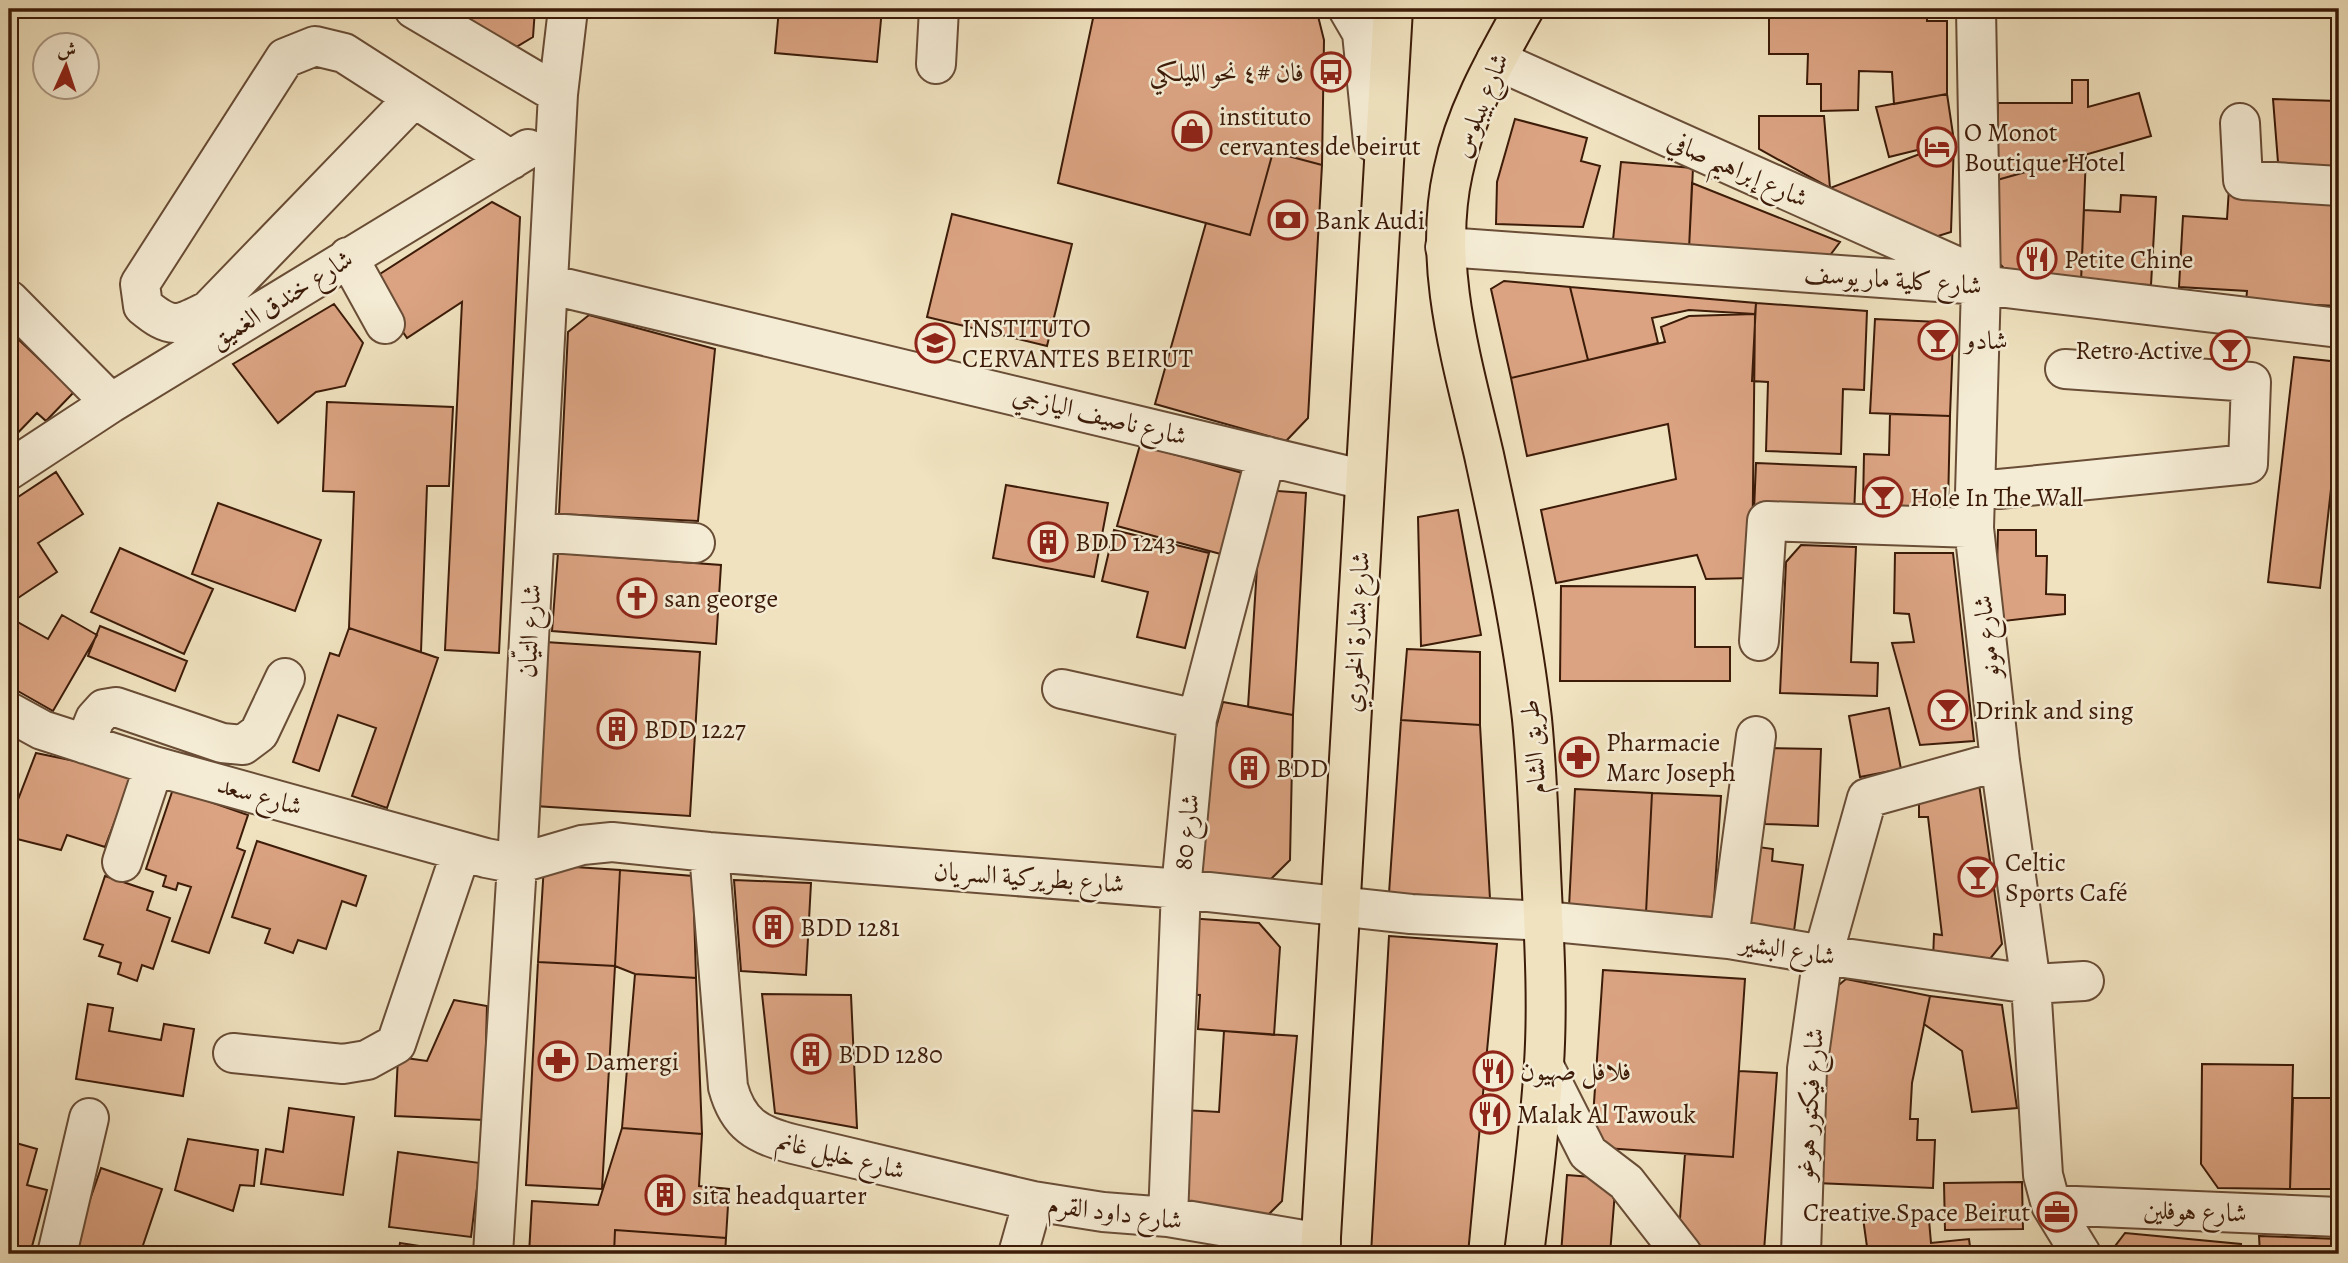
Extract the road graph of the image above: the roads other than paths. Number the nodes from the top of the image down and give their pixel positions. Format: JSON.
{"nodes":[{"id":1,"x":414,"y":9,"type":"edge"},
{"id":2,"x":568,"y":9,"type":"edge"},
{"id":3,"x":939,"y":9,"type":"edge"},
{"id":4,"x":1348,"y":9,"type":"edge"},
{"id":5,"x":1393,"y":9,"type":"edge"},
{"id":6,"x":1524,"y":9,"type":"edge"},
{"id":7,"x":1976,"y":9,"type":"edge"},
{"id":8,"x":1496,"y":60,"type":"junction"},
{"id":9,"x":936,"y":65,"type":"dead end"},
{"id":10,"x":558,"y":94,"type":"junction"},
{"id":11,"x":414,"y":98,"type":"junction"},
{"id":12,"x":2240,"y":123,"type":"dead end"},
{"id":13,"x":555,"y":133,"type":"junction"},
{"id":14,"x":510,"y":160,"type":"junction"},
{"id":15,"x":2339,"y":186,"type":"edge"},
{"id":16,"x":1380,"y":237,"type":"junction"},
{"id":17,"x":1445,"y":247,"type":"junction"},
{"id":18,"x":348,"y":257,"type":"junction"},
{"id":19,"x":1981,"y":281,"type":"junction"},
{"id":20,"x":548,"y":284,"type":"junction"},
{"id":21,"x":9,"y":300,"type":"edge"},
{"id":22,"x":385,"y":324,"type":"dead end"},
{"id":23,"x":2339,"y":328,"type":"edge"},
{"id":24,"x":2065,"y":369,"type":"dead end"},
{"id":25,"x":111,"y":403,"type":"junction"},
{"id":26,"x":1266,"y":456,"type":"junction"},
{"id":27,"x":9,"y":470,"type":"edge"},
{"id":28,"x":1365,"y":480,"type":"junction"},
{"id":29,"x":1976,"y":488,"type":"junction"},
{"id":30,"x":1974,"y":528,"type":"junction"},
{"id":31,"x":535,"y":532,"type":"junction"},
{"id":32,"x":695,"y":543,"type":"dead end"},
{"id":33,"x":1759,"y":641,"type":"dead end"},
{"id":34,"x":285,"y":678,"type":"dead end"},
{"id":35,"x":1062,"y":689,"type":"dead end"},
{"id":36,"x":9,"y":712,"type":"edge"},
{"id":37,"x":1197,"y":719,"type":"junction"},
{"id":38,"x":1756,"y":736,"type":"dead end"},
{"id":39,"x":85,"y":744,"type":"junction"},
{"id":40,"x":2000,"y":761,"type":"junction"},
{"id":41,"x":155,"y":766,"type":"junction"},
{"id":42,"x":461,"y":852,"type":"junction"},
{"id":43,"x":709,"y":852,"type":"junction"},
{"id":44,"x":122,"y":862,"type":"dead end"},
{"id":45,"x":517,"y":864,"type":"junction"},
{"id":46,"x":1181,"y":889,"type":"junction"},
{"id":47,"x":1341,"y":906,"type":"junction"},
{"id":48,"x":1544,"y":921,"type":"junction"},
{"id":49,"x":1729,"y":939,"type":"junction"},
{"id":50,"x":1823,"y":955,"type":"junction"},
{"id":51,"x":2084,"y":981,"type":"dead end"},
{"id":52,"x":2031,"y":984,"type":"junction"},
{"id":53,"x":233,"y":1053,"type":"dead end"},
{"id":54,"x":1544,"y":1066,"type":"junction"},
{"id":55,"x":89,"y":1118,"type":"dead end"},
{"id":56,"x":1033,"y":1201,"type":"junction"},
{"id":57,"x":2051,"y":1205,"type":"junction"},
{"id":58,"x":1168,"y":1217,"type":"junction"},
{"id":59,"x":2339,"y":1217,"type":"edge"},
{"id":60,"x":1320,"y":1248,"type":"edge"},
{"id":61,"x":57,"y":1254,"type":"edge"},
{"id":62,"x":493,"y":1254,"type":"edge"},
{"id":63,"x":1018,"y":1254,"type":"edge"},
{"id":64,"x":1524,"y":1254,"type":"edge"},
{"id":65,"x":1682,"y":1254,"type":"edge"},
{"id":66,"x":1801,"y":1254,"type":"edge"},
{"id":67,"x":2081,"y":1254,"type":"edge"}],
"edges":[{"from":1,"to":10,"type":"street"},
{"from":2,"to":10,"type":"street","name":"شارع التيّان"},
{"from":3,"to":9,"type":"street"},
{"from":4,"to":16,"type":"street"},
{"from":5,"to":16,"type":"main road","name":"شارع بشارة الخوري"},
{"from":6,"to":8,"type":"main road","name":"شارع بيبلوس"},
{"from":7,"to":19,"type":"street","name":"شارع مونو"},
{"from":8,"to":17,"type":"main road","name":"شارع بيبلوس"},
{"from":8,"to":19,"type":"street","name":"شارع إبراهيم صافي"},
{"from":10,"to":13,"type":"street","name":"شارع التيّان"},
{"from":11,"to":11,"type":"street"},
{"from":11,"to":14,"type":"street"},
{"from":12,"to":15,"type":"street"},
{"from":13,"to":14,"type":"street","name":"شارع خندق الغميق"},
{"from":13,"to":20,"type":"street","name":"شارع التيّان"},
{"from":14,"to":18,"type":"street","name":"شارع خندق الغميق"},
{"from":16,"to":28,"type":"main road","name":"شارع بشارة الخوري"},
{"from":17,"to":19,"type":"street","name":"شارع كلية مار يوسف"},
{"from":17,"to":48,"type":"main road","name":"طريق الشام"},
{"from":18,"to":22,"type":"street"},
{"from":18,"to":25,"type":"street","name":"شارع خندق الغميق"},
{"from":19,"to":23,"type":"street","name":"شارع كلية مار يوسف"},
{"from":19,"to":29,"type":"street","name":"شارع مونو"},
{"from":20,"to":26,"type":"street","name":"شارع ناصيف اليازجي"},
{"from":20,"to":31,"type":"street","name":"شارع التيّان"},
{"from":21,"to":25,"type":"street"},
{"from":24,"to":29,"type":"street"},
{"from":25,"to":27,"type":"street","name":"شارع خندق الغميق"},
{"from":26,"to":28,"type":"street","name":"شارع ناصيف اليازجي"},
{"from":26,"to":37,"type":"street","name":"شارع 80"},
{"from":28,"to":47,"type":"main road","name":"شارع بشارة الخوري"},
{"from":29,"to":30,"type":"street","name":"شارع مونو"},
{"from":30,"to":33,"type":"street"},
{"from":30,"to":40,"type":"street","name":"شارع مونو"},
{"from":31,"to":32,"type":"street"},
{"from":31,"to":45,"type":"street","name":"شارع التيّان"},
{"from":34,"to":39,"type":"street"},
{"from":35,"to":37,"type":"street"},
{"from":36,"to":39,"type":"street","name":"شارع سعد"},
{"from":37,"to":46,"type":"street","name":"شارع 80"},
{"from":38,"to":49,"type":"street"},
{"from":39,"to":41,"type":"street","name":"شارع سعد"},
{"from":40,"to":50,"type":"street","name":"شارع فيكتور هوغو"},
{"from":40,"to":52,"type":"street","name":"شارع مونو"},
{"from":41,"to":42,"type":"street","name":"شارع سعد"},
{"from":41,"to":44,"type":"street"},
{"from":42,"to":45,"type":"street","name":"شارع سعد"},
{"from":42,"to":53,"type":"street"},
{"from":43,"to":45,"type":"street","name":"شارع بطريركية السريان"},
{"from":43,"to":46,"type":"street","name":"شارع بطريركية السريان"},
{"from":43,"to":56,"type":"street","name":"شارع خليل غانم"},
{"from":45,"to":62,"type":"street","name":"شارع التيّان"},
{"from":46,"to":47,"type":"street","name":"شارع بطريركية السريان"},
{"from":46,"to":58,"type":"street","name":"شارع 80"},
{"from":47,"to":48,"type":"street","name":"شارع بطريركية السريان"},
{"from":47,"to":60,"type":"main road","name":"شارع بشارة الخوري"},
{"from":48,"to":49,"type":"street","name":"شارع البشير"},
{"from":48,"to":54,"type":"main road","name":"طريق الشام"},
{"from":49,"to":50,"type":"street","name":"شارع البشير"},
{"from":50,"to":52,"type":"street","name":"شارع البشير"},
{"from":50,"to":66,"type":"street","name":"شارع فيكتور هوغو"},
{"from":51,"to":52,"type":"street","name":"شارع البشير"},
{"from":52,"to":57,"type":"street","name":"شارع مونو"},
{"from":54,"to":64,"type":"main road","name":"طريق الشام"},
{"from":54,"to":65,"type":"street"},
{"from":55,"to":61,"type":"street"},
{"from":56,"to":58,"type":"street","name":"شارع داود القرم"},
{"from":56,"to":63,"type":"street"},
{"from":57,"to":59,"type":"street","name":"شارع هوفلين"},
{"from":57,"to":67,"type":"street","name":"شارع مونو"},
{"from":58,"to":60,"type":"street","name":"شارع داود القرم"}]}
